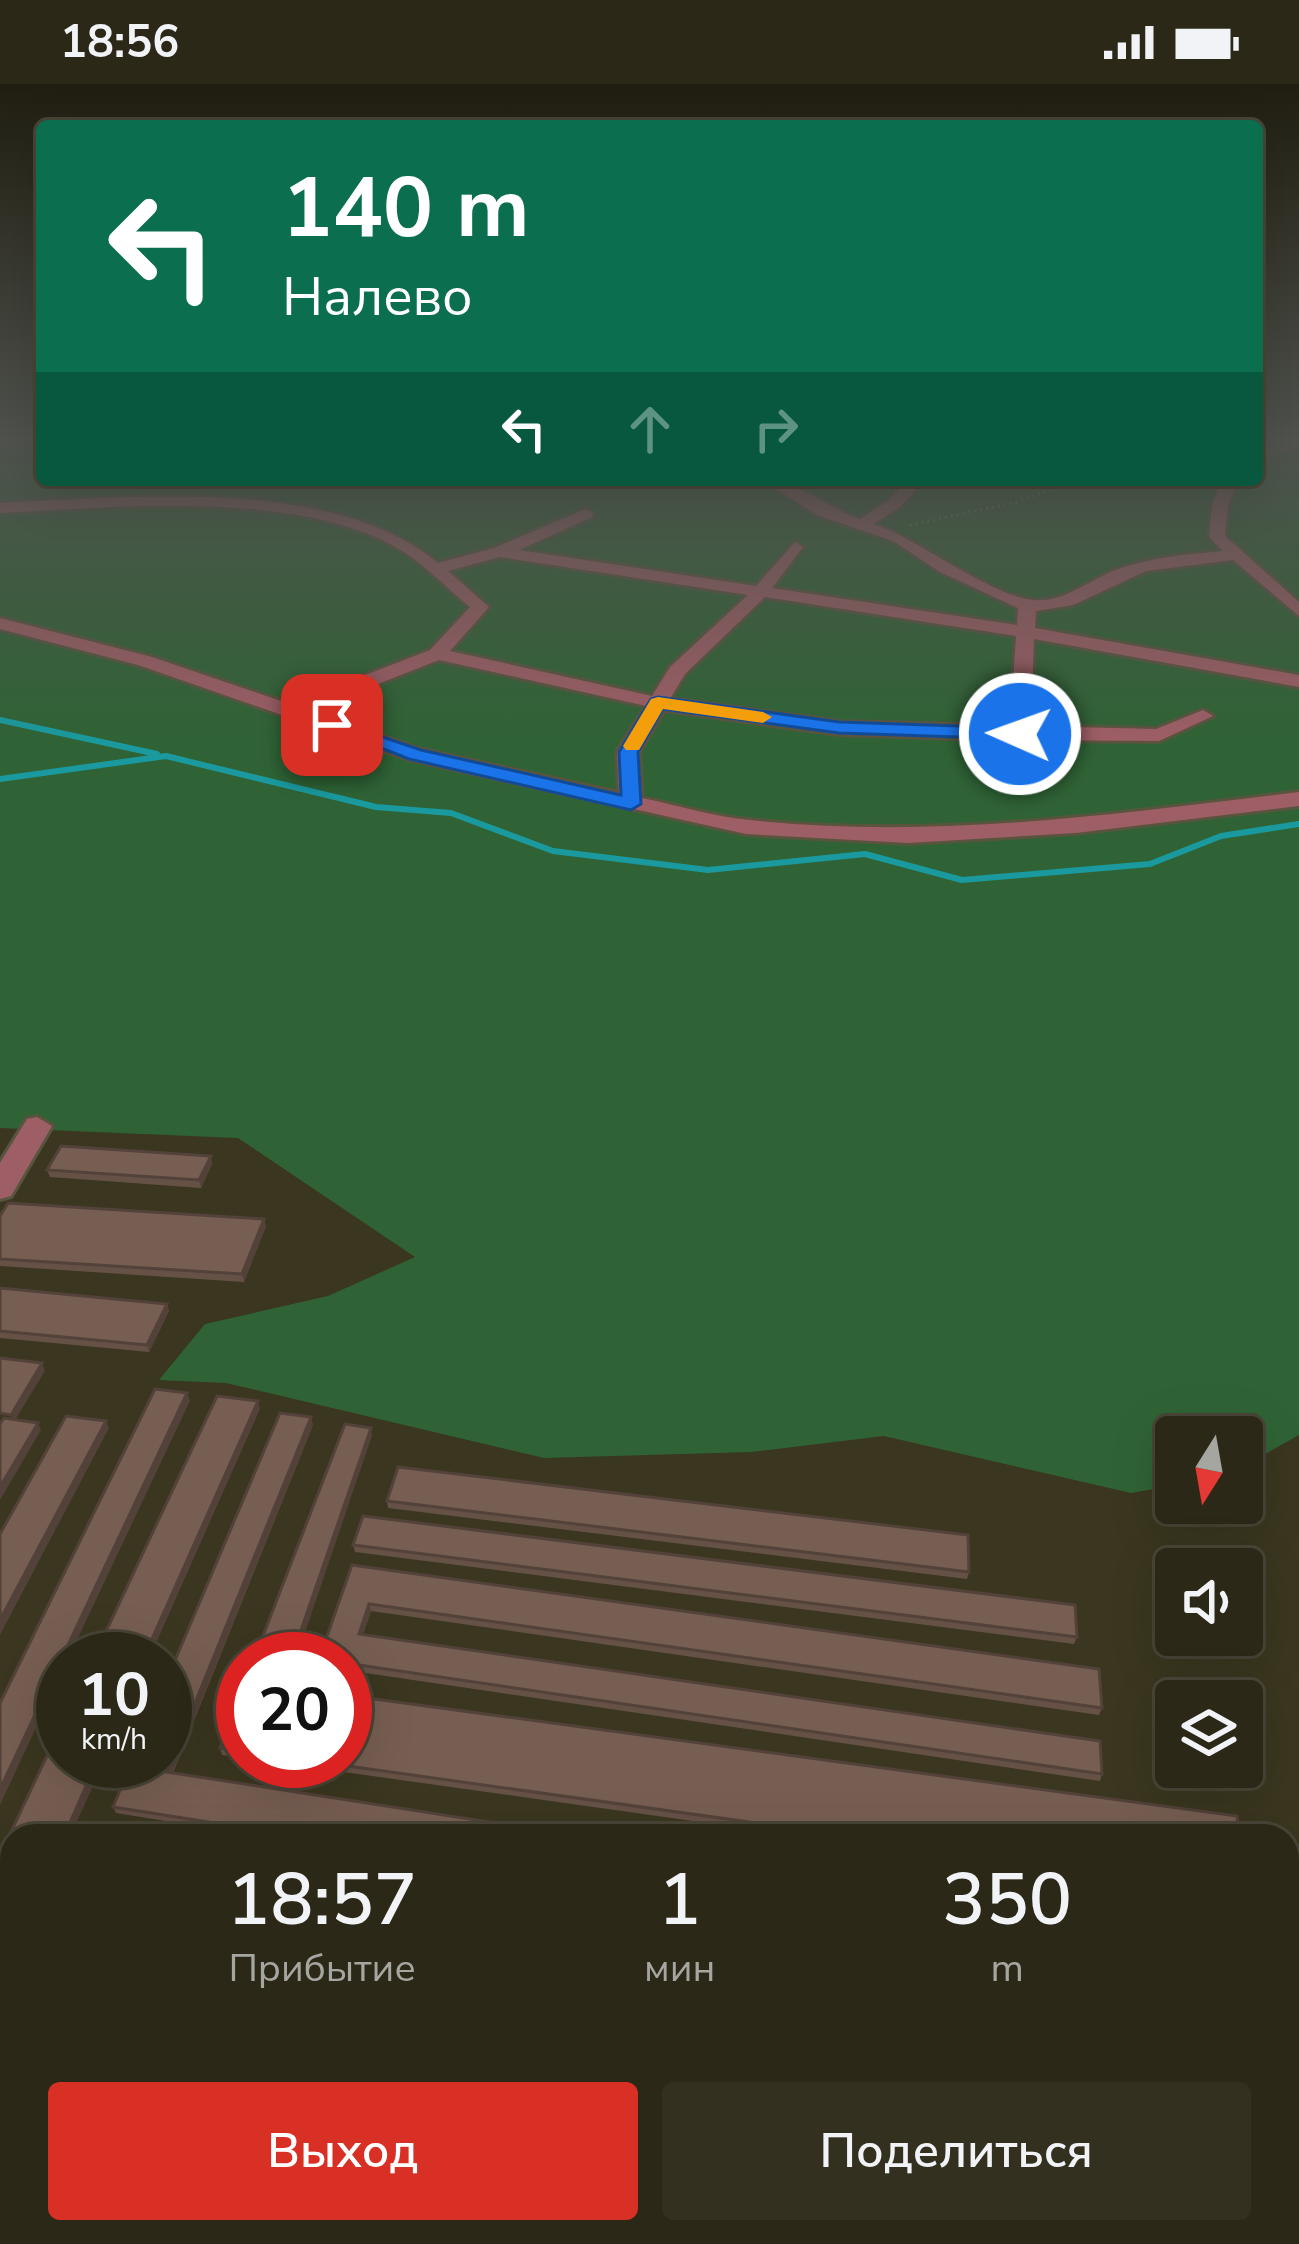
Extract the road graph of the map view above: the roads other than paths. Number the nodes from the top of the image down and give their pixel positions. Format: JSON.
{"nodes":[{"id":1,"x":392,"y":541,"type":"edge"},
{"id":2,"x":524,"y":541,"type":"edge"},
{"id":3,"x":902,"y":541,"type":"edge"},
{"id":4,"x":1220,"y":541,"type":"edge"},
{"id":5,"x":794,"y":548,"type":"dead end"},
{"id":6,"x":500,"y":551,"type":"junction"},
{"id":7,"x":1234,"y":555,"type":"junction"},
{"id":8,"x":437,"y":568,"type":"junction"},
{"id":9,"x":761,"y":590,"type":"junction"},
{"id":10,"x":1027,"y":606,"type":"junction"},
{"id":11,"x":1299,"y":611,"type":"edge"},
{"id":12,"x":0,"y":623,"type":"edge"},
{"id":13,"x":1026,"y":632,"type":"junction"},
{"id":14,"x":437,"y":654,"type":"junction"},
{"id":15,"x":1299,"y":682,"type":"edge"},
{"id":16,"x":658,"y":703,"type":"junction"},
{"id":17,"x":291,"y":711,"type":"junction"},
{"id":18,"x":1203,"y":716,"type":"dead end"},
{"id":19,"x":1020,"y":734,"type":"junction"},
{"id":20,"x":1299,"y":799,"type":"edge"},
{"id":21,"x":631,"y":804,"type":"junction"},
{"id":22,"x":37,"y":1126,"type":"dead end"},
{"id":23,"x":0,"y":1189,"type":"edge"}],
"edges":[{"from":1,"to":8,"type":"lane"},
{"from":2,"to":6,"type":"lane"},
{"from":3,"to":10,"type":"lane"},
{"from":4,"to":7,"type":"lane"},
{"from":5,"to":9,"type":"lane"},
{"from":6,"to":8,"type":"lane"},
{"from":6,"to":9,"type":"lane"},
{"from":7,"to":10,"type":"lane"},
{"from":7,"to":11,"type":"lane"},
{"from":8,"to":14,"type":"lane"},
{"from":9,"to":13,"type":"lane"},
{"from":9,"to":16,"type":"lane"},
{"from":10,"to":13,"type":"lane"},
{"from":12,"to":17,"type":"lane"},
{"from":13,"to":15,"type":"lane"},
{"from":13,"to":19,"type":"lane"},
{"from":14,"to":16,"type":"lane"},
{"from":14,"to":17,"type":"lane"},
{"from":16,"to":19,"type":"lane"},
{"from":16,"to":21,"type":"lane"},
{"from":17,"to":21,"type":"lane"},
{"from":18,"to":19,"type":"lane"},
{"from":20,"to":21,"type":"lane"},
{"from":22,"to":23,"type":"lane"}]}
